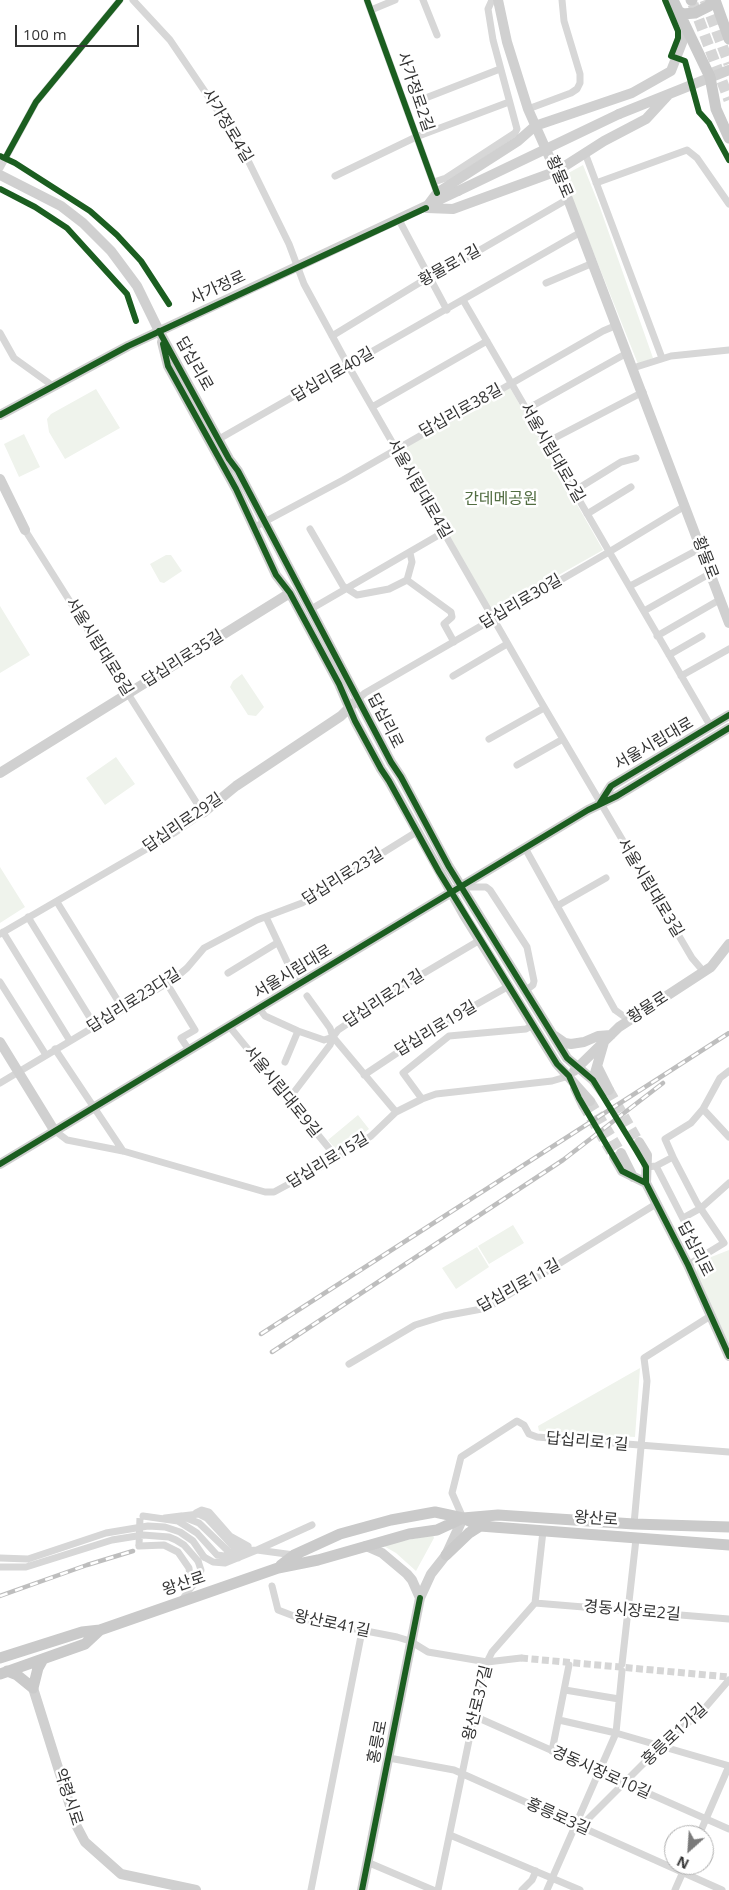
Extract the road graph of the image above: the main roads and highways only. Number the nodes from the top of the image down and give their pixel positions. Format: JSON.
{"nodes":[{"id":1,"x":498,"y":0,"type":"edge"},
{"id":2,"x":714,"y":0,"type":"edge"},
{"id":3,"x":676,"y":6,"type":"edge"},
{"id":4,"x":687,"y":30,"type":"junction"},
{"id":5,"x":729,"y":39,"type":"edge"},
{"id":6,"x":729,"y":70,"type":"edge"},
{"id":7,"x":710,"y":77,"type":"junction"},
{"id":8,"x":632,"y":93,"type":"junction"},
{"id":9,"x":669,"y":94,"type":"junction"},
{"id":10,"x":535,"y":126,"type":"junction"},
{"id":11,"x":729,"y":138,"type":"edge"},
{"id":12,"x":557,"y":172,"type":"junction"},
{"id":13,"x":0,"y":175,"type":"edge"},
{"id":14,"x":426,"y":208,"type":"junction"},
{"id":15,"x":159,"y":331,"type":"junction"},
{"id":16,"x":0,"y":415,"type":"edge"},
{"id":17,"x":0,"y":478,"type":"edge"},
{"id":18,"x":25,"y":530,"type":"road end"},
{"id":19,"x":290,"y":592,"type":"junction"},
{"id":20,"x":729,"y":623,"type":"edge"},
{"id":21,"x":358,"y":699,"type":"junction"},
{"id":22,"x":349,"y":708,"type":"junction"},
{"id":23,"x":729,"y":715,"type":"edge"},
{"id":24,"x":729,"y":728,"type":"edge"},
{"id":25,"x":0,"y":773,"type":"edge"},
{"id":26,"x":600,"y":803,"type":"junction"},
{"id":27,"x":203,"y":813,"type":"road end"},
{"id":28,"x":461,"y":888,"type":"junction"},
{"id":29,"x":451,"y":893,"type":"junction"},
{"id":30,"x":729,"y":944,"type":"edge"},
{"id":31,"x":553,"y":1035,"type":"junction"},
{"id":32,"x":608,"y":1038,"type":"junction"},
{"id":33,"x":0,"y":1042,"type":"edge"},
{"id":34,"x":579,"y":1067,"type":"junction"},
{"id":35,"x":598,"y":1068,"type":"junction"},
{"id":36,"x":569,"y":1076,"type":"junction"},
{"id":37,"x":593,"y":1080,"type":"junction"},
{"id":38,"x":586,"y":1103,"type":"tunnel mouth"},
{"id":39,"x":54,"y":1130,"type":"junction"},
{"id":40,"x":636,"y":1143,"type":"tunnel mouth"},
{"id":41,"x":618,"y":1155,"type":"tunnel mouth"},
{"id":42,"x":0,"y":1164,"type":"edge"},
{"id":43,"x":646,"y":1183,"type":"junction"},
{"id":44,"x":729,"y":1356,"type":"edge"},
{"id":45,"x":462,"y":1518,"type":"junction"},
{"id":46,"x":480,"y":1526,"type":"junction"},
{"id":47,"x":729,"y":1527,"type":"edge"},
{"id":48,"x":729,"y":1545,"type":"edge"},
{"id":49,"x":366,"y":1546,"type":"junction"},
{"id":50,"x":446,"y":1555,"type":"junction"},
{"id":51,"x":278,"y":1568,"type":"junction"},
{"id":52,"x":420,"y":1598,"type":"junction"},
{"id":53,"x":100,"y":1630,"type":"junction"},
{"id":54,"x":0,"y":1658,"type":"edge"},
{"id":55,"x":43,"y":1659,"type":"junction"},
{"id":56,"x":3,"y":1673,"type":"edge"},
{"id":57,"x":33,"y":1688,"type":"junction"},
{"id":58,"x":196,"y":1890,"type":"edge"},
{"id":59,"x":362,"y":1890,"type":"edge"}],
"edges":[{"from":1,"to":10,"type":"main road","name":"황물로"},
{"from":2,"to":3,"type":"main road"},
{"from":2,"to":5,"type":"main road"},
{"from":3,"to":4,"type":"main road"},
{"from":4,"to":7,"type":"main road"},
{"from":4,"to":8,"type":"main road"},
{"from":6,"to":7,"type":"main road"},
{"from":7,"to":9,"type":"main road"},
{"from":7,"to":11,"type":"main road"},
{"from":8,"to":9,"type":"main road"},
{"from":8,"to":10,"type":"main road"},
{"from":9,"to":12,"type":"main road"},
{"from":9,"to":14,"type":"main road","name":"사가정로","bridge":true},
{"from":10,"to":12,"type":"main road","name":"황물로"},
{"from":10,"to":14,"type":"main road"},
{"from":12,"to":14,"type":"main road"},
{"from":12,"to":20,"type":"main road","name":"황물로"},
{"from":13,"to":15,"type":"main road","name":"답십리로"},
{"from":14,"to":15,"type":"main road","name":"사가정로"},
{"from":15,"to":16,"type":"main road","name":"사가정로"},
{"from":15,"to":19,"type":"main road","name":"답십리로"},
{"from":15,"to":21,"type":"main road","name":"답십리로"},
{"from":17,"to":18,"type":"main road","name":"서울시립대로8길"},
{"from":19,"to":22,"type":"main road","name":"답십리로"},
{"from":19,"to":25,"type":"main road","name":"답십리로35길"},
{"from":21,"to":22,"type":"main road","name":"답십리로29길"},
{"from":21,"to":28,"type":"main road","name":"답십리로"},
{"from":22,"to":27,"type":"main road","name":"답십리로29길"},
{"from":22,"to":29,"type":"main road","name":"답십리로"},
{"from":23,"to":26,"type":"main road","name":"서울시립대로"},
{"from":24,"to":26,"type":"main road","name":"서울시립대로"},
{"from":26,"to":28,"type":"main road","name":"서울시립대로"},
{"from":28,"to":29,"type":"main road","name":"서울시립대로"},
{"from":28,"to":31,"type":"main road","name":"답십리로"},
{"from":29,"to":36,"type":"main road","name":"답십리로"},
{"from":29,"to":39,"type":"main road","name":"서울시립대로"},
{"from":30,"to":32,"type":"main road","name":"황물로"},
{"from":31,"to":32,"type":"main road"},
{"from":31,"to":34,"type":"main road","name":"답십리로"},
{"from":32,"to":34,"type":"main road","name":"황물로"},
{"from":32,"to":35,"type":"main road"},
{"from":33,"to":39,"type":"main road"},
{"from":34,"to":36,"type":"main road","name":"황물로"},
{"from":34,"to":37,"type":"main road","name":"답십리로"},
{"from":35,"to":37,"type":"main road"},
{"from":35,"to":37,"type":"main road","name":"답십리로"},
{"from":36,"to":38,"type":"main road","name":"답십리로"},
{"from":39,"to":42,"type":"main road","name":"서울시립대로"},
{"from":40,"to":43,"type":"main road","name":"답십리로"},
{"from":41,"to":43,"type":"main road"},
{"from":43,"to":44,"type":"main road","name":"답십리로"},
{"from":45,"to":46,"type":"main road","name":"왕산로"},
{"from":45,"to":47,"type":"main road","name":"왕산로"},
{"from":45,"to":49,"type":"main road","name":"왕산로"},
{"from":45,"to":50,"type":"main road","name":"홍릉로"},
{"from":45,"to":51,"type":"main road","name":"왕산로"},
{"from":46,"to":48,"type":"main road","name":"왕산로"},
{"from":46,"to":50,"type":"main road"},
{"from":49,"to":51,"type":"main road","name":"왕산로"},
{"from":49,"to":52,"type":"main road"},
{"from":50,"to":52,"type":"main road","name":"홍릉로"},
{"from":51,"to":53,"type":"main road","name":"왕산로"},
{"from":52,"to":59,"type":"main road","name":"홍릉로"},
{"from":53,"to":54,"type":"main road","name":"왕산로"},
{"from":53,"to":55,"type":"main road","name":"왕산로"},
{"from":55,"to":56,"type":"main road","name":"왕산로"},
{"from":55,"to":57,"type":"main road"},
{"from":56,"to":57,"type":"main road"},
{"from":57,"to":58,"type":"main road","name":"약령시로"}]}
